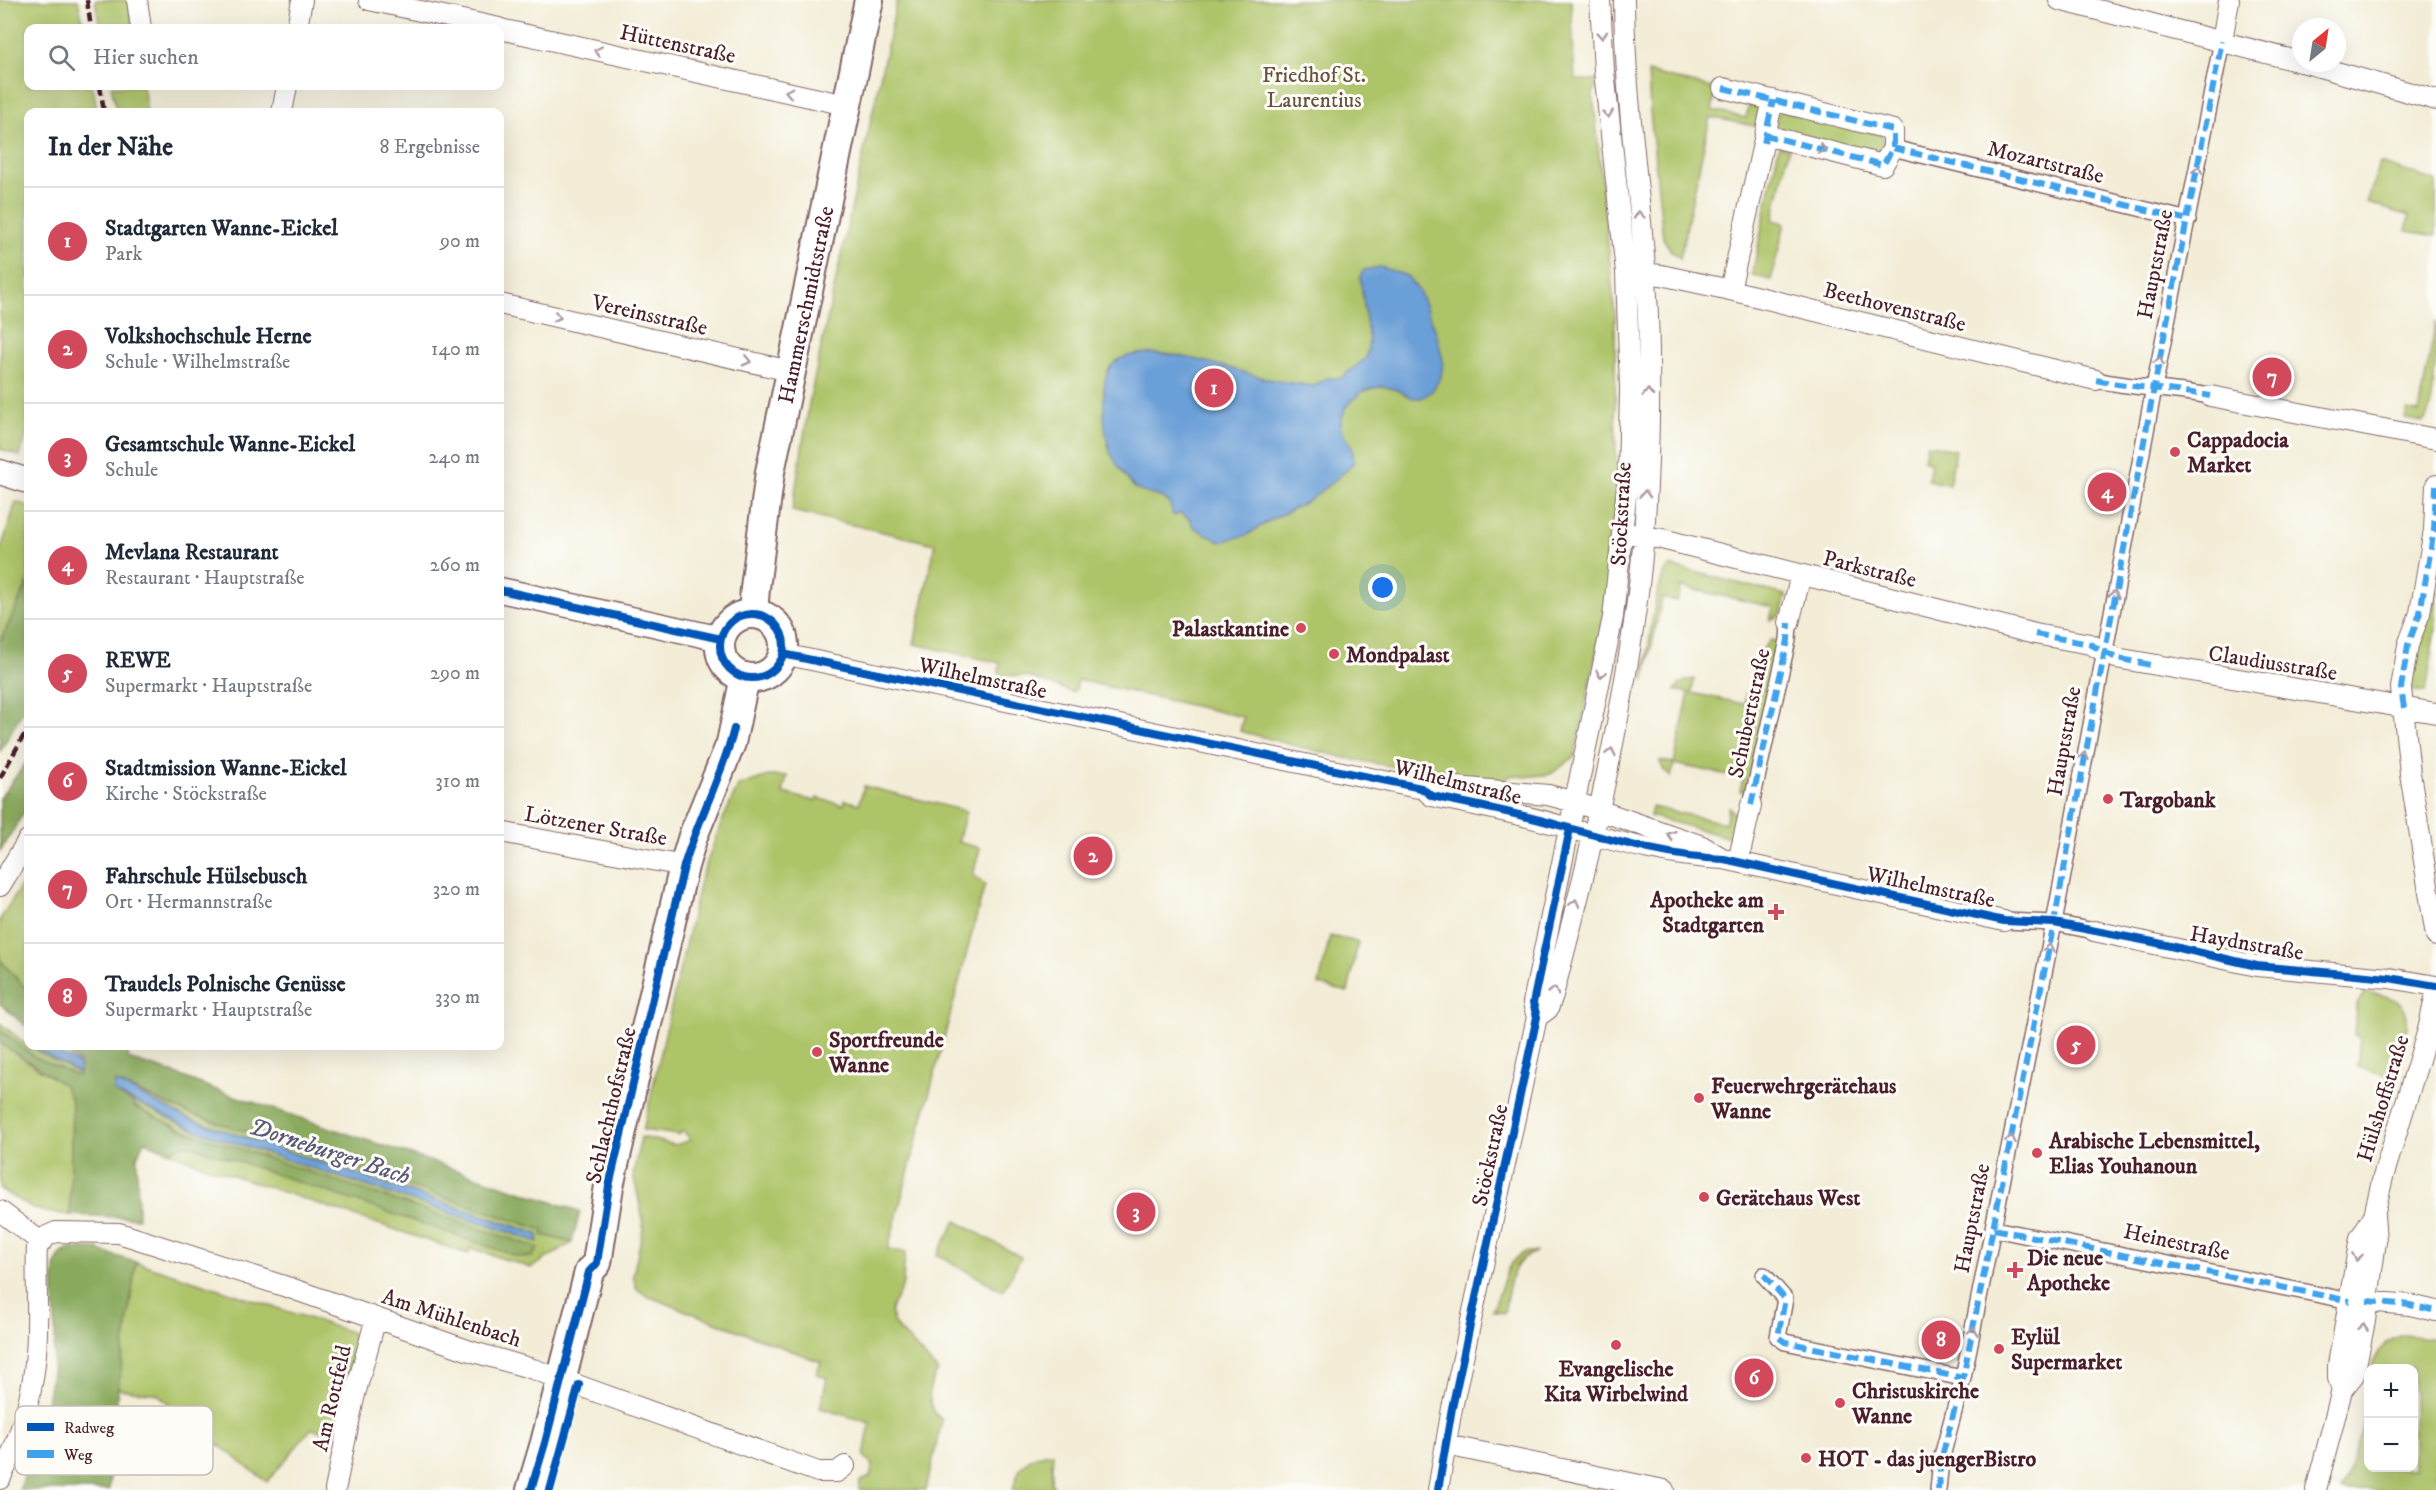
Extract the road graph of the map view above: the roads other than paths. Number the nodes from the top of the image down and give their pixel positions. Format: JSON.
{"nodes":[{"id":1,"x":137,"y":0,"type":"edge"},
{"id":2,"x":302,"y":0,"type":"edge"},
{"id":3,"x":369,"y":0,"type":"edge"},
{"id":4,"x":869,"y":0,"type":"edge"},
{"id":5,"x":1600,"y":0,"type":"edge"},
{"id":6,"x":1624,"y":0,"type":"edge"},
{"id":7,"x":2059,"y":0,"type":"edge"},
{"id":8,"x":2229,"y":0,"type":"edge"},
{"id":9,"x":140,"y":24,"type":"edge"},
{"id":10,"x":298,"y":24,"type":"edge"},
{"id":11,"x":477,"y":24,"type":"edge"},
{"id":12,"x":504,"y":30,"type":"edge"},
{"id":13,"x":2222,"y":41,"type":"junction"},
{"id":14,"x":2292,"y":59,"type":"edge"},
{"id":15,"x":2338,"y":72,"type":"edge"},
{"id":16,"x":1723,"y":88,"type":"dead end"},
{"id":17,"x":286,"y":90,"type":"edge"},
{"id":18,"x":1773,"y":100,"type":"junction"},
{"id":19,"x":2436,"y":100,"type":"edge"},
{"id":20,"x":846,"y":105,"type":"junction"},
{"id":21,"x":283,"y":108,"type":"edge"},
{"id":22,"x":1765,"y":135,"type":"junction"},
{"id":23,"x":1893,"y":148,"type":"junction"},
{"id":24,"x":2188,"y":220,"type":"junction"},
{"id":25,"x":1635,"y":272,"type":"junction"},
{"id":26,"x":1730,"y":290,"type":"junction"},
{"id":27,"x":504,"y":305,"type":"edge"},
{"id":28,"x":790,"y":371,"type":"junction"},
{"id":29,"x":2096,"y":380,"type":"joint"},
{"id":30,"x":2154,"y":388,"type":"junction"},
{"id":31,"x":2210,"y":396,"type":"joint"},
{"id":32,"x":2436,"y":439,"type":"edge"},
{"id":33,"x":0,"y":472,"type":"edge"},
{"id":34,"x":24,"y":480,"type":"edge"},
{"id":35,"x":2436,"y":485,"type":"edge"},
{"id":36,"x":1623,"y":533,"type":"junction"},
{"id":37,"x":1643,"y":536,"type":"junction"},
{"id":38,"x":1801,"y":575,"type":"junction"},
{"id":39,"x":504,"y":591,"type":"edge"},
{"id":40,"x":753,"y":614,"type":"junction"},
{"id":41,"x":1789,"y":623,"type":"joint"},
{"id":42,"x":720,"y":639,"type":"junction"},
{"id":43,"x":2103,"y":652,"type":"junction"},
{"id":44,"x":783,"y":654,"type":"junction"},
{"id":45,"x":745,"y":677,"type":"junction"},
{"id":46,"x":2404,"y":708,"type":"junction"},
{"id":47,"x":2436,"y":713,"type":"edge"},
{"id":48,"x":1421,"y":788,"type":"junction"},
{"id":49,"x":1575,"y":802,"type":"junction"},
{"id":50,"x":1751,"y":805,"type":"joint"},
{"id":51,"x":1598,"y":809,"type":"junction"},
{"id":52,"x":1570,"y":829,"type":"junction"},
{"id":53,"x":504,"y":833,"type":"edge"},
{"id":54,"x":1592,"y":835,"type":"junction"},
{"id":55,"x":24,"y":847,"type":"edge"},
{"id":56,"x":1731,"y":860,"type":"junction"},
{"id":57,"x":684,"y":866,"type":"junction"},
{"id":58,"x":0,"y":886,"type":"edge"},
{"id":59,"x":2004,"y":921,"type":"joint"},
{"id":60,"x":2054,"y":923,"type":"junction"},
{"id":61,"x":2094,"y":931,"type":"joint"},
{"id":62,"x":2436,"y":936,"type":"edge"},
{"id":63,"x":2436,"y":986,"type":"edge"},
{"id":64,"x":2436,"y":994,"type":"edge"},
{"id":65,"x":1537,"y":1017,"type":"junction"},
{"id":66,"x":0,"y":1211,"type":"edge"},
{"id":67,"x":1994,"y":1228,"type":"junction"},
{"id":68,"x":41,"y":1242,"type":"junction"},
{"id":69,"x":1764,"y":1275,"type":"dead end"},
{"id":70,"x":2359,"y":1301,"type":"junction"},
{"id":71,"x":2436,"y":1311,"type":"edge"},
{"id":72,"x":376,"y":1318,"type":"junction"},
{"id":73,"x":1963,"y":1378,"type":"junction"},
{"id":74,"x":570,"y":1382,"type":"junction"},
{"id":75,"x":27,"y":1406,"type":"edge"},
{"id":76,"x":15,"y":1444,"type":"edge"},
{"id":77,"x":1446,"y":1445,"type":"junction"},
{"id":78,"x":845,"y":1466,"type":"dead end"},
{"id":79,"x":0,"y":1479,"type":"edge"},
{"id":80,"x":335,"y":1490,"type":"edge"},
{"id":81,"x":531,"y":1490,"type":"edge"},
{"id":82,"x":550,"y":1490,"type":"edge"},
{"id":83,"x":1438,"y":1490,"type":"edge"},
{"id":84,"x":1664,"y":1490,"type":"edge"},
{"id":85,"x":1938,"y":1490,"type":"edge"},
{"id":86,"x":2316,"y":1490,"type":"edge"}],
"edges":[{"from":1,"to":9,"type":"street"},
{"from":2,"to":10,"type":"street"},
{"from":3,"to":11,"type":"street","name":"Hüttenstraße"},
{"from":4,"to":20,"type":"main road","name":"Hammerschmidtstraße"},
{"from":5,"to":25,"type":"street","name":"Stöckstraße","one_way":true},
{"from":25,"to":6,"type":"street","name":"Stöckstraße","one_way":true},
{"from":7,"to":13,"type":"street"},
{"from":8,"to":13,"type":"street","name":"Hauptstraße"},
{"from":20,"to":12,"type":"street","name":"Hüttenstraße","one_way":true},
{"from":13,"to":14,"type":"street"},
{"from":24,"to":13,"type":"street","name":"Hauptstraße","one_way":true},
{"from":15,"to":19,"type":"street"},
{"from":16,"to":18,"type":"street"},
{"from":17,"to":21,"type":"street"},
{"from":18,"to":22,"type":"street"},
{"from":18,"to":23,"type":"street"},
{"from":20,"to":28,"type":"main road","name":"Hammerschmidtstraße"},
{"from":22,"to":23,"type":"street","one_way":true},
{"from":22,"to":26,"type":"street"},
{"from":23,"to":24,"type":"street","name":"Mozartstraße"},
{"from":30,"to":24,"type":"street","name":"Hauptstraße","one_way":true},
{"from":25,"to":26,"type":"street","name":"Beethovenstraße"},
{"from":25,"to":36,"type":"street","name":"Stöckstraße"},
{"from":37,"to":25,"type":"street","name":"Stöckstraße","one_way":true},
{"from":26,"to":29,"type":"street","name":"Beethovenstraße"},
{"from":27,"to":28,"type":"street","name":"Vereinsstraße","one_way":true},
{"from":28,"to":40,"type":"main road","name":"Hammerschmidtstraße"},
{"from":29,"to":30,"type":"street","name":"Beethovenstraße"},
{"from":30,"to":31,"type":"street","name":"Beethovenstraße"},
{"from":43,"to":30,"type":"street","name":"Hauptstraße","one_way":true},
{"from":31,"to":32,"type":"street"},
{"from":33,"to":34,"type":"street"},
{"from":35,"to":46,"type":"street"},
{"from":36,"to":37,"type":"street","name":"Parkstraße"},
{"from":36,"to":49,"type":"street","name":"Stöckstraße","one_way":true},
{"from":37,"to":38,"type":"street","name":"Parkstraße"},
{"from":51,"to":37,"type":"street","name":"Stöckstraße","one_way":true},
{"from":38,"to":41,"type":"street","name":"Schubertstraße"},
{"from":38,"to":43,"type":"street","name":"Parkstraße"},
{"from":39,"to":42,"type":"street"},
{"from":40,"to":42,"type":"main road"},
{"from":40,"to":44,"type":"main road"},
{"from":41,"to":50,"type":"street","name":"Schubertstraße"},
{"from":42,"to":45,"type":"main road"},
{"from":43,"to":46,"type":"street","name":"Claudiusstraße"},
{"from":60,"to":43,"type":"street","name":"Hauptstraße","one_way":true},
{"from":44,"to":45,"type":"main road"},
{"from":44,"to":48,"type":"street","name":"Wilhelmstraße"},
{"from":45,"to":57,"type":"main road","name":"Schlachthofstraße"},
{"from":46,"to":47,"type":"street","name":"Claudiusstraße"},
{"from":46,"to":62,"type":"street"},
{"from":48,"to":49,"type":"street","name":"Wilhelmstraße"},
{"from":48,"to":52,"type":"street","name":"Wilhelmstraße"},
{"from":49,"to":51,"type":"street","name":"Wilhelmstraße"},
{"from":49,"to":52,"type":"street","name":"Stöckstraße"},
{"from":50,"to":56,"type":"street","name":"Schubertstraße"},
{"from":51,"to":54,"type":"street","name":"Stöckstraße"},
{"from":56,"to":51,"type":"street","name":"Wilhelmstraße","one_way":true},
{"from":52,"to":54,"type":"street","name":"Wilhelmstraße"},
{"from":52,"to":65,"type":"street","name":"Stöckstraße"},
{"from":53,"to":57,"type":"street","name":"Lötzener Straße"},
{"from":54,"to":56,"type":"street","name":"Wilhelmstraße"},
{"from":65,"to":54,"type":"street","name":"Stöckstraße","one_way":true},
{"from":55,"to":58,"type":"street"},
{"from":56,"to":59,"type":"street","name":"Wilhelmstraße"},
{"from":57,"to":74,"type":"main road","name":"Schlachthofstraße"},
{"from":59,"to":60,"type":"street","name":"Wilhelmstraße"},
{"from":60,"to":61,"type":"street","name":"Haydnstraße"},
{"from":67,"to":60,"type":"street","name":"Hauptstraße","one_way":true},
{"from":61,"to":63,"type":"street","name":"Haydnstraße"},
{"from":64,"to":70,"type":"street","name":"Hülshoffstraße"},
{"from":65,"to":77,"type":"street","name":"Stöckstraße"},
{"from":66,"to":68,"type":"street"},
{"from":67,"to":70,"type":"street","name":"Heinestraße"},
{"from":73,"to":67,"type":"street","name":"Hauptstraße","one_way":true},
{"from":68,"to":72,"type":"street","name":"Am Mühlenbach"},
{"from":68,"to":75,"type":"street"},
{"from":69,"to":73,"type":"street"},
{"from":70,"to":71,"type":"street","name":"Heinestraße"},
{"from":70,"to":86,"type":"street","name":"Hülshoffstraße"},
{"from":72,"to":74,"type":"street","name":"Am Mühlenbach"},
{"from":72,"to":80,"type":"street","name":"Am Rottfeld"},
{"from":73,"to":85,"type":"street","name":"Hauptstraße"},
{"from":74,"to":78,"type":"street","name":"Am Mühlenbach"},
{"from":74,"to":81,"type":"main road","name":"Schlachthofstraße"},
{"from":74,"to":82,"type":"main road","name":"Schlachthofstraße"},
{"from":76,"to":79,"type":"street"},
{"from":77,"to":83,"type":"street","name":"Stöckstraße"},
{"from":77,"to":84,"type":"street"}]}
